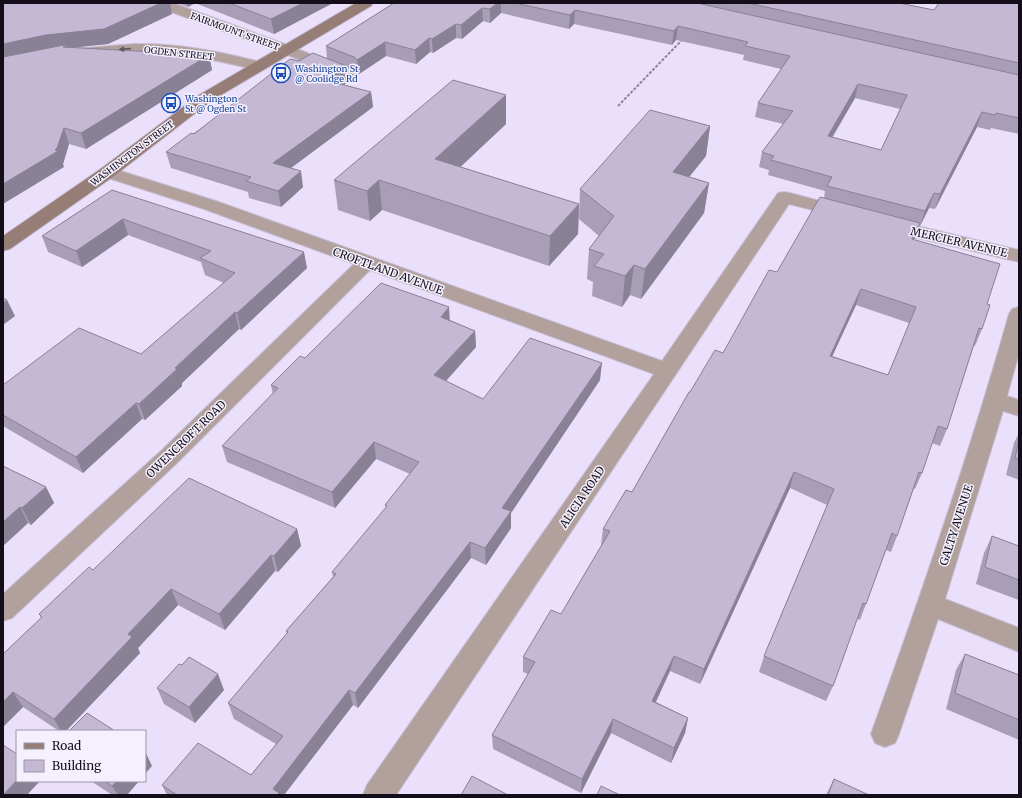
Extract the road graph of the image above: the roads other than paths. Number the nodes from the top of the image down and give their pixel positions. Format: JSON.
{"nodes":[{"id":1,"x":160,"y":3,"type":"edge"},
{"id":2,"x":366,"y":3,"type":"edge"},
{"id":3,"x":288,"y":50,"type":"junction"},
{"id":4,"x":73,"y":53,"type":"edge"},
{"id":5,"x":260,"y":66,"type":"junction"},
{"id":6,"x":350,"y":76,"type":"dead end"},
{"id":7,"x":108,"y":172,"type":"junction"},
{"id":8,"x":784,"y":197,"type":"joint"},
{"id":9,"x":3,"y":245,"type":"edge"},
{"id":10,"x":1019,"y":256,"type":"edge"},
{"id":11,"x":366,"y":263,"type":"junction"},
{"id":12,"x":1019,"y":314,"type":"edge"},
{"id":13,"x":667,"y":371,"type":"junction"},
{"id":14,"x":996,"y":400,"type":"junction"},
{"id":15,"x":1019,"y":408,"type":"edge"},
{"id":16,"x":931,"y":605,"type":"junction"},
{"id":17,"x":3,"y":610,"type":"edge"},
{"id":18,"x":1019,"y":640,"type":"edge"},
{"id":19,"x":885,"y":734,"type":"dead end"},
{"id":20,"x":378,"y":795,"type":"edge"}],
"edges":[{"from":1,"to":3,"type":"street","name":"FAIRMOUNT STREET"},
{"from":2,"to":3,"type":"main road","name":"WASHINGTON STREET"},
{"from":3,"to":5,"type":"main road","name":"WASHINGTON STREET"},
{"from":3,"to":6,"type":"street","name":"FAIRMOUNT STREET"},
{"from":5,"to":4,"type":"street","name":"OGDEN STREET","one_way":true},
{"from":5,"to":7,"type":"main road","name":"WASHINGTON STREET"},
{"from":7,"to":9,"type":"main road","name":"WASHINGTON STREET"},
{"from":7,"to":11,"type":"street","name":"CROFTLAND AVENUE"},
{"from":8,"to":10,"type":"street","name":"MERCIER AVENUE"},
{"from":8,"to":13,"type":"street","name":"ALICIA ROAD"},
{"from":11,"to":13,"type":"street","name":"CROFTLAND AVENUE"},
{"from":11,"to":17,"type":"street","name":"OWENCROFT ROAD"},
{"from":12,"to":14,"type":"street","name":"GALTY AVENUE"},
{"from":13,"to":20,"type":"street","name":"ALICIA ROAD"},
{"from":14,"to":15,"type":"street"},
{"from":14,"to":16,"type":"street","name":"GALTY AVENUE"},
{"from":16,"to":18,"type":"street"},
{"from":16,"to":19,"type":"street","name":"GALTY AVENUE"}]}
